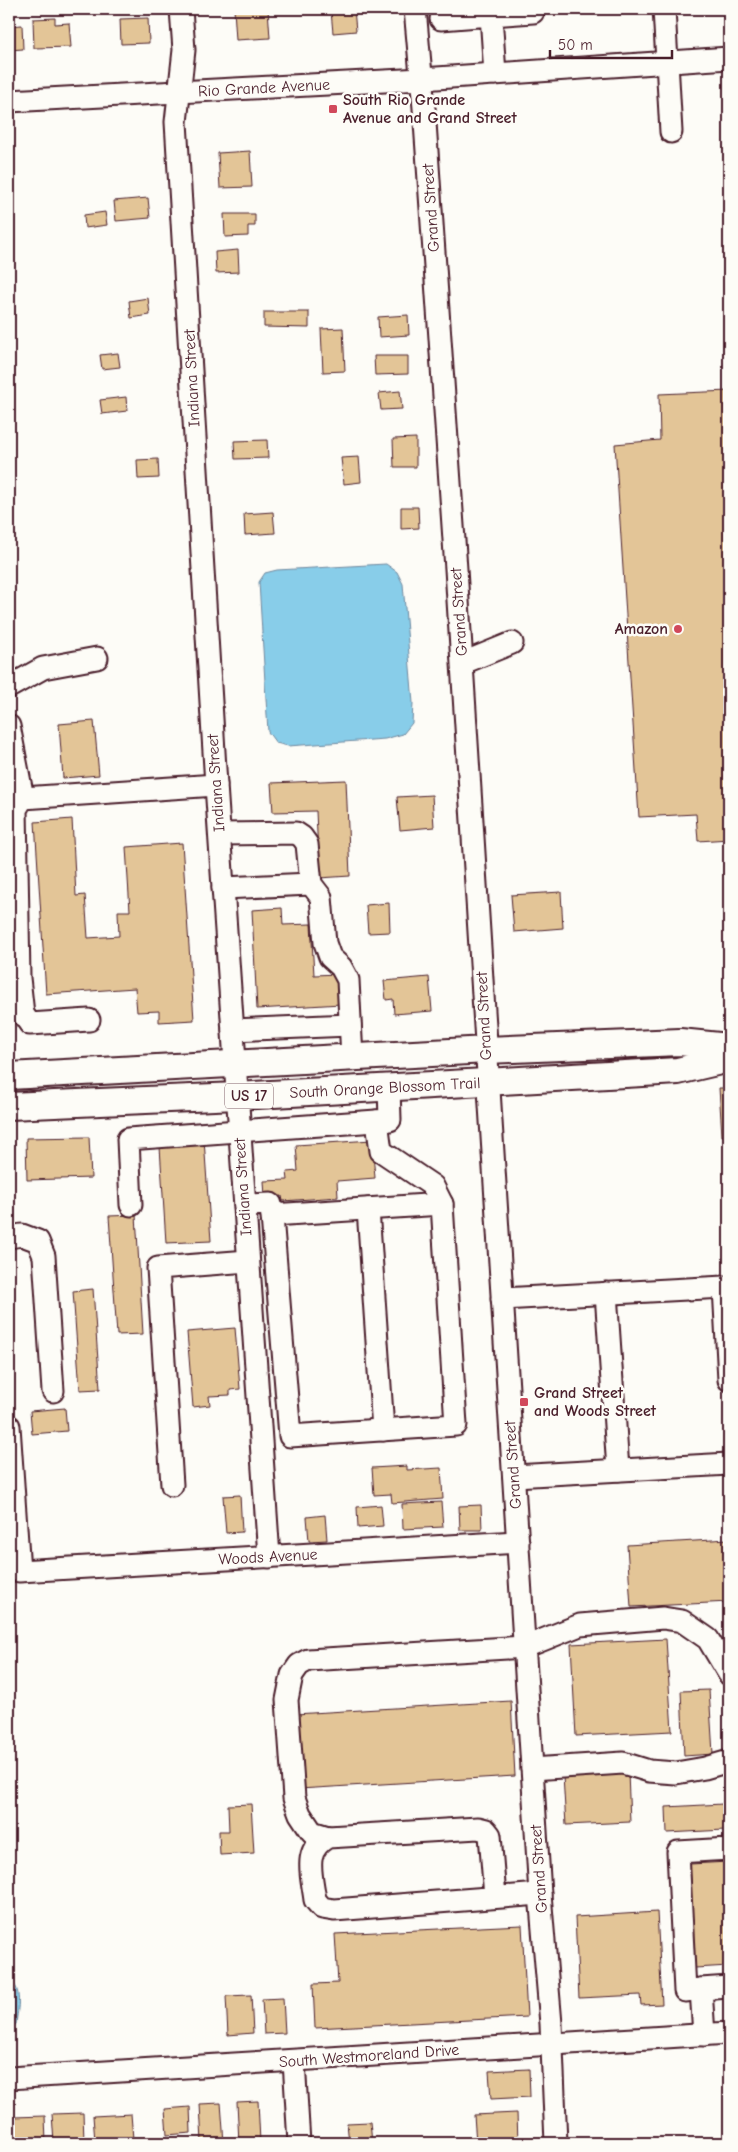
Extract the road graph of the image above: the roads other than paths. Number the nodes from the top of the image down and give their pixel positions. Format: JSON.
{"nodes":[{"id":1,"x":181,"y":9,"type":"edge"},
{"id":2,"x":415,"y":9,"type":"edge"},
{"id":3,"x":664,"y":9,"type":"edge"},
{"id":4,"x":532,"y":12,"type":"dead end"},
{"id":5,"x":491,"y":15,"type":"junction"},
{"id":6,"x":441,"y":19,"type":"dead end"},
{"id":7,"x":729,"y":58,"type":"edge"},
{"id":8,"x":667,"y":63,"type":"junction"},
{"id":9,"x":495,"y":74,"type":"junction"},
{"id":10,"x":422,"y":78,"type":"junction"},
{"id":11,"x":178,"y":93,"type":"junction"},
{"id":12,"x":9,"y":101,"type":"edge"},
{"id":13,"x":671,"y":132,"type":"dead end"},
{"id":14,"x":512,"y":643,"type":"dead end"},
{"id":15,"x":97,"y":658,"type":"dead end"},
{"id":16,"x":462,"y":663,"type":"junction"},
{"id":17,"x":9,"y":687,"type":"edge"},
{"id":18,"x":9,"y":726,"type":"edge"},
{"id":19,"x":216,"y":785,"type":"junction"},
{"id":20,"x":23,"y":798,"type":"junction"},
{"id":21,"x":220,"y":834,"type":"junction"},
{"id":22,"x":311,"y":884,"type":"junction"},
{"id":23,"x":223,"y":888,"type":"junction"},
{"id":24,"x":89,"y":1020,"type":"dead end"},
{"id":25,"x":350,"y":1025,"type":"junction"},
{"id":26,"x":233,"y":1030,"type":"junction"},
{"id":27,"x":729,"y":1048,"type":"edge"},
{"id":28,"x":487,"y":1050,"type":"junction"},
{"id":29,"x":352,"y":1058,"type":"junction"},
{"id":30,"x":729,"y":1059,"type":"edge"},
{"id":31,"x":235,"y":1064,"type":"junction"},
{"id":32,"x":9,"y":1076,"type":"edge"},
{"id":33,"x":488,"y":1081,"type":"junction"},
{"id":34,"x":389,"y":1087,"type":"junction"},
{"id":35,"x":237,"y":1096,"type":"junction"},
{"id":36,"x":9,"y":1106,"type":"edge"},
{"id":37,"x":378,"y":1121,"type":"junction"},
{"id":38,"x":240,"y":1130,"type":"junction"},
{"id":39,"x":442,"y":1204,"type":"junction"},
{"id":40,"x":131,"y":1205,"type":"dead end"},
{"id":41,"x":245,"y":1205,"type":"junction"},
{"id":42,"x":368,"y":1209,"type":"junction"},
{"id":43,"x":272,"y":1215,"type":"junction"},
{"id":44,"x":9,"y":1236,"type":"edge"},
{"id":45,"x":248,"y":1261,"type":"junction"},
{"id":46,"x":606,"y":1293,"type":"junction"},
{"id":47,"x":502,"y":1299,"type":"junction"},
{"id":48,"x":729,"y":1380,"type":"edge"},
{"id":49,"x":53,"y":1391,"type":"dead end"},
{"id":50,"x":9,"y":1426,"type":"edge"},
{"id":51,"x":383,"y":1430,"type":"junction"},
{"id":52,"x":729,"y":1464,"type":"edge"},
{"id":53,"x":618,"y":1470,"type":"junction"},
{"id":54,"x":514,"y":1476,"type":"junction"},
{"id":55,"x":172,"y":1485,"type":"dead end"},
{"id":56,"x":518,"y":1542,"type":"junction"},
{"id":57,"x":268,"y":1557,"type":"junction"},
{"id":58,"x":525,"y":1647,"type":"junction"},
{"id":59,"x":729,"y":1674,"type":"edge"},
{"id":60,"x":729,"y":1761,"type":"edge"},
{"id":61,"x":532,"y":1769,"type":"junction"},
{"id":62,"x":328,"y":1838,"type":"junction"},
{"id":63,"x":729,"y":1849,"type":"edge"},
{"id":64,"x":540,"y":1894,"type":"junction"},
{"id":65,"x":495,"y":1897,"type":"junction"},
{"id":66,"x":729,"y":1987,"type":"edge"},
{"id":67,"x":700,"y":1989,"type":"junction"},
{"id":68,"x":729,"y":2034,"type":"edge"},
{"id":69,"x":704,"y":2035,"type":"junction"},
{"id":70,"x":552,"y":2044,"type":"junction"},
{"id":71,"x":294,"y":2061,"type":"junction"},
{"id":72,"x":9,"y":2078,"type":"edge"},
{"id":73,"x":299,"y":2143,"type":"edge"},
{"id":74,"x":556,"y":2143,"type":"edge"}],
"edges":[{"from":1,"to":11,"type":"street","name":"Indiana Street"},
{"from":2,"to":10,"type":"street","name":"Grand Street"},
{"from":3,"to":8,"type":"street"},
{"from":4,"to":5,"type":"street"},
{"from":5,"to":6,"type":"street"},
{"from":5,"to":9,"type":"street"},
{"from":7,"to":8,"type":"street","name":"Rio Grande Avenue"},
{"from":8,"to":9,"type":"street","name":"Rio Grande Avenue"},
{"from":8,"to":13,"type":"street"},
{"from":9,"to":10,"type":"street","name":"Rio Grande Avenue"},
{"from":10,"to":11,"type":"street","name":"Rio Grande Avenue"},
{"from":10,"to":16,"type":"street","name":"Grand Street"},
{"from":11,"to":12,"type":"street","name":"Rio Grande Avenue"},
{"from":11,"to":19,"type":"street","name":"Indiana Street"},
{"from":14,"to":16,"type":"street"},
{"from":15,"to":17,"type":"street"},
{"from":16,"to":28,"type":"street","name":"Grand Street"},
{"from":18,"to":20,"type":"street"},
{"from":19,"to":20,"type":"street"},
{"from":19,"to":21,"type":"street","name":"Indiana Street"},
{"from":20,"to":24,"type":"street"},
{"from":21,"to":22,"type":"street"},
{"from":21,"to":23,"type":"street","name":"Indiana Street"},
{"from":22,"to":23,"type":"street"},
{"from":22,"to":25,"type":"street"},
{"from":23,"to":26,"type":"street","name":"Indiana Street"},
{"from":25,"to":26,"type":"street"},
{"from":25,"to":29,"type":"street"},
{"from":26,"to":31,"type":"street","name":"Indiana Street"},
{"from":27,"to":28,"type":"main road","name":"South Orange Blossom Trail","number":"US 17"},
{"from":28,"to":29,"type":"main road","name":"South Orange Blossom Trail","number":"US 17"},
{"from":28,"to":33,"type":"street","name":"Grand Street"},
{"from":29,"to":31,"type":"main road","name":"South Orange Blossom Trail","number":"US 17"},
{"from":30,"to":33,"type":"main road","name":"South Orange Blossom Trail","number":"US 17"},
{"from":31,"to":32,"type":"main road","name":"South Orange Blossom Trail","number":"US 17"},
{"from":31,"to":35,"type":"street","name":"Indiana Street"},
{"from":33,"to":34,"type":"main road","name":"South Orange Blossom Trail","number":"US 17"},
{"from":33,"to":47,"type":"street","name":"Grand Street"},
{"from":34,"to":35,"type":"main road","name":"South Orange Blossom Trail","number":"US 17"},
{"from":34,"to":37,"type":"street"},
{"from":35,"to":36,"type":"main road","name":"South Orange Blossom Trail","number":"US 17"},
{"from":35,"to":38,"type":"street","name":"Indiana Street"},
{"from":37,"to":38,"type":"street"},
{"from":37,"to":39,"type":"street"},
{"from":38,"to":40,"type":"street"},
{"from":38,"to":41,"type":"street","name":"Indiana Street"},
{"from":39,"to":42,"type":"street"},
{"from":39,"to":51,"type":"street"},
{"from":41,"to":43,"type":"street"},
{"from":41,"to":45,"type":"street","name":"Indiana Street"},
{"from":42,"to":43,"type":"street"},
{"from":42,"to":51,"type":"street"},
{"from":43,"to":51,"type":"street"},
{"from":44,"to":49,"type":"street"},
{"from":45,"to":55,"type":"street"},
{"from":45,"to":57,"type":"street","name":"Indiana Street"},
{"from":46,"to":47,"type":"street"},
{"from":46,"to":48,"type":"street"},
{"from":46,"to":53,"type":"street"},
{"from":47,"to":54,"type":"street","name":"Grand Street"},
{"from":50,"to":57,"type":"street","name":"Woods Avenue"},
{"from":52,"to":53,"type":"street"},
{"from":53,"to":54,"type":"street"},
{"from":54,"to":56,"type":"street","name":"Grand Street"},
{"from":56,"to":57,"type":"street","name":"Woods Avenue"},
{"from":56,"to":58,"type":"street","name":"Grand Street"},
{"from":58,"to":59,"type":"street"},
{"from":58,"to":61,"type":"street","name":"Grand Street"},
{"from":58,"to":62,"type":"street"},
{"from":60,"to":61,"type":"street"},
{"from":61,"to":64,"type":"street","name":"Grand Street"},
{"from":62,"to":65,"type":"street"},
{"from":62,"to":65,"type":"street"},
{"from":63,"to":67,"type":"street"},
{"from":64,"to":65,"type":"street"},
{"from":64,"to":70,"type":"street","name":"Grand Street"},
{"from":66,"to":67,"type":"street"},
{"from":67,"to":69,"type":"street"},
{"from":68,"to":69,"type":"street","name":"South Westmoreland Drive"},
{"from":69,"to":70,"type":"street","name":"South Westmoreland Drive"},
{"from":70,"to":71,"type":"street","name":"South Westmoreland Drive"},
{"from":70,"to":74,"type":"street","name":"Grand Street"},
{"from":71,"to":72,"type":"street","name":"South Westmoreland Drive"},
{"from":71,"to":73,"type":"street"}]}
